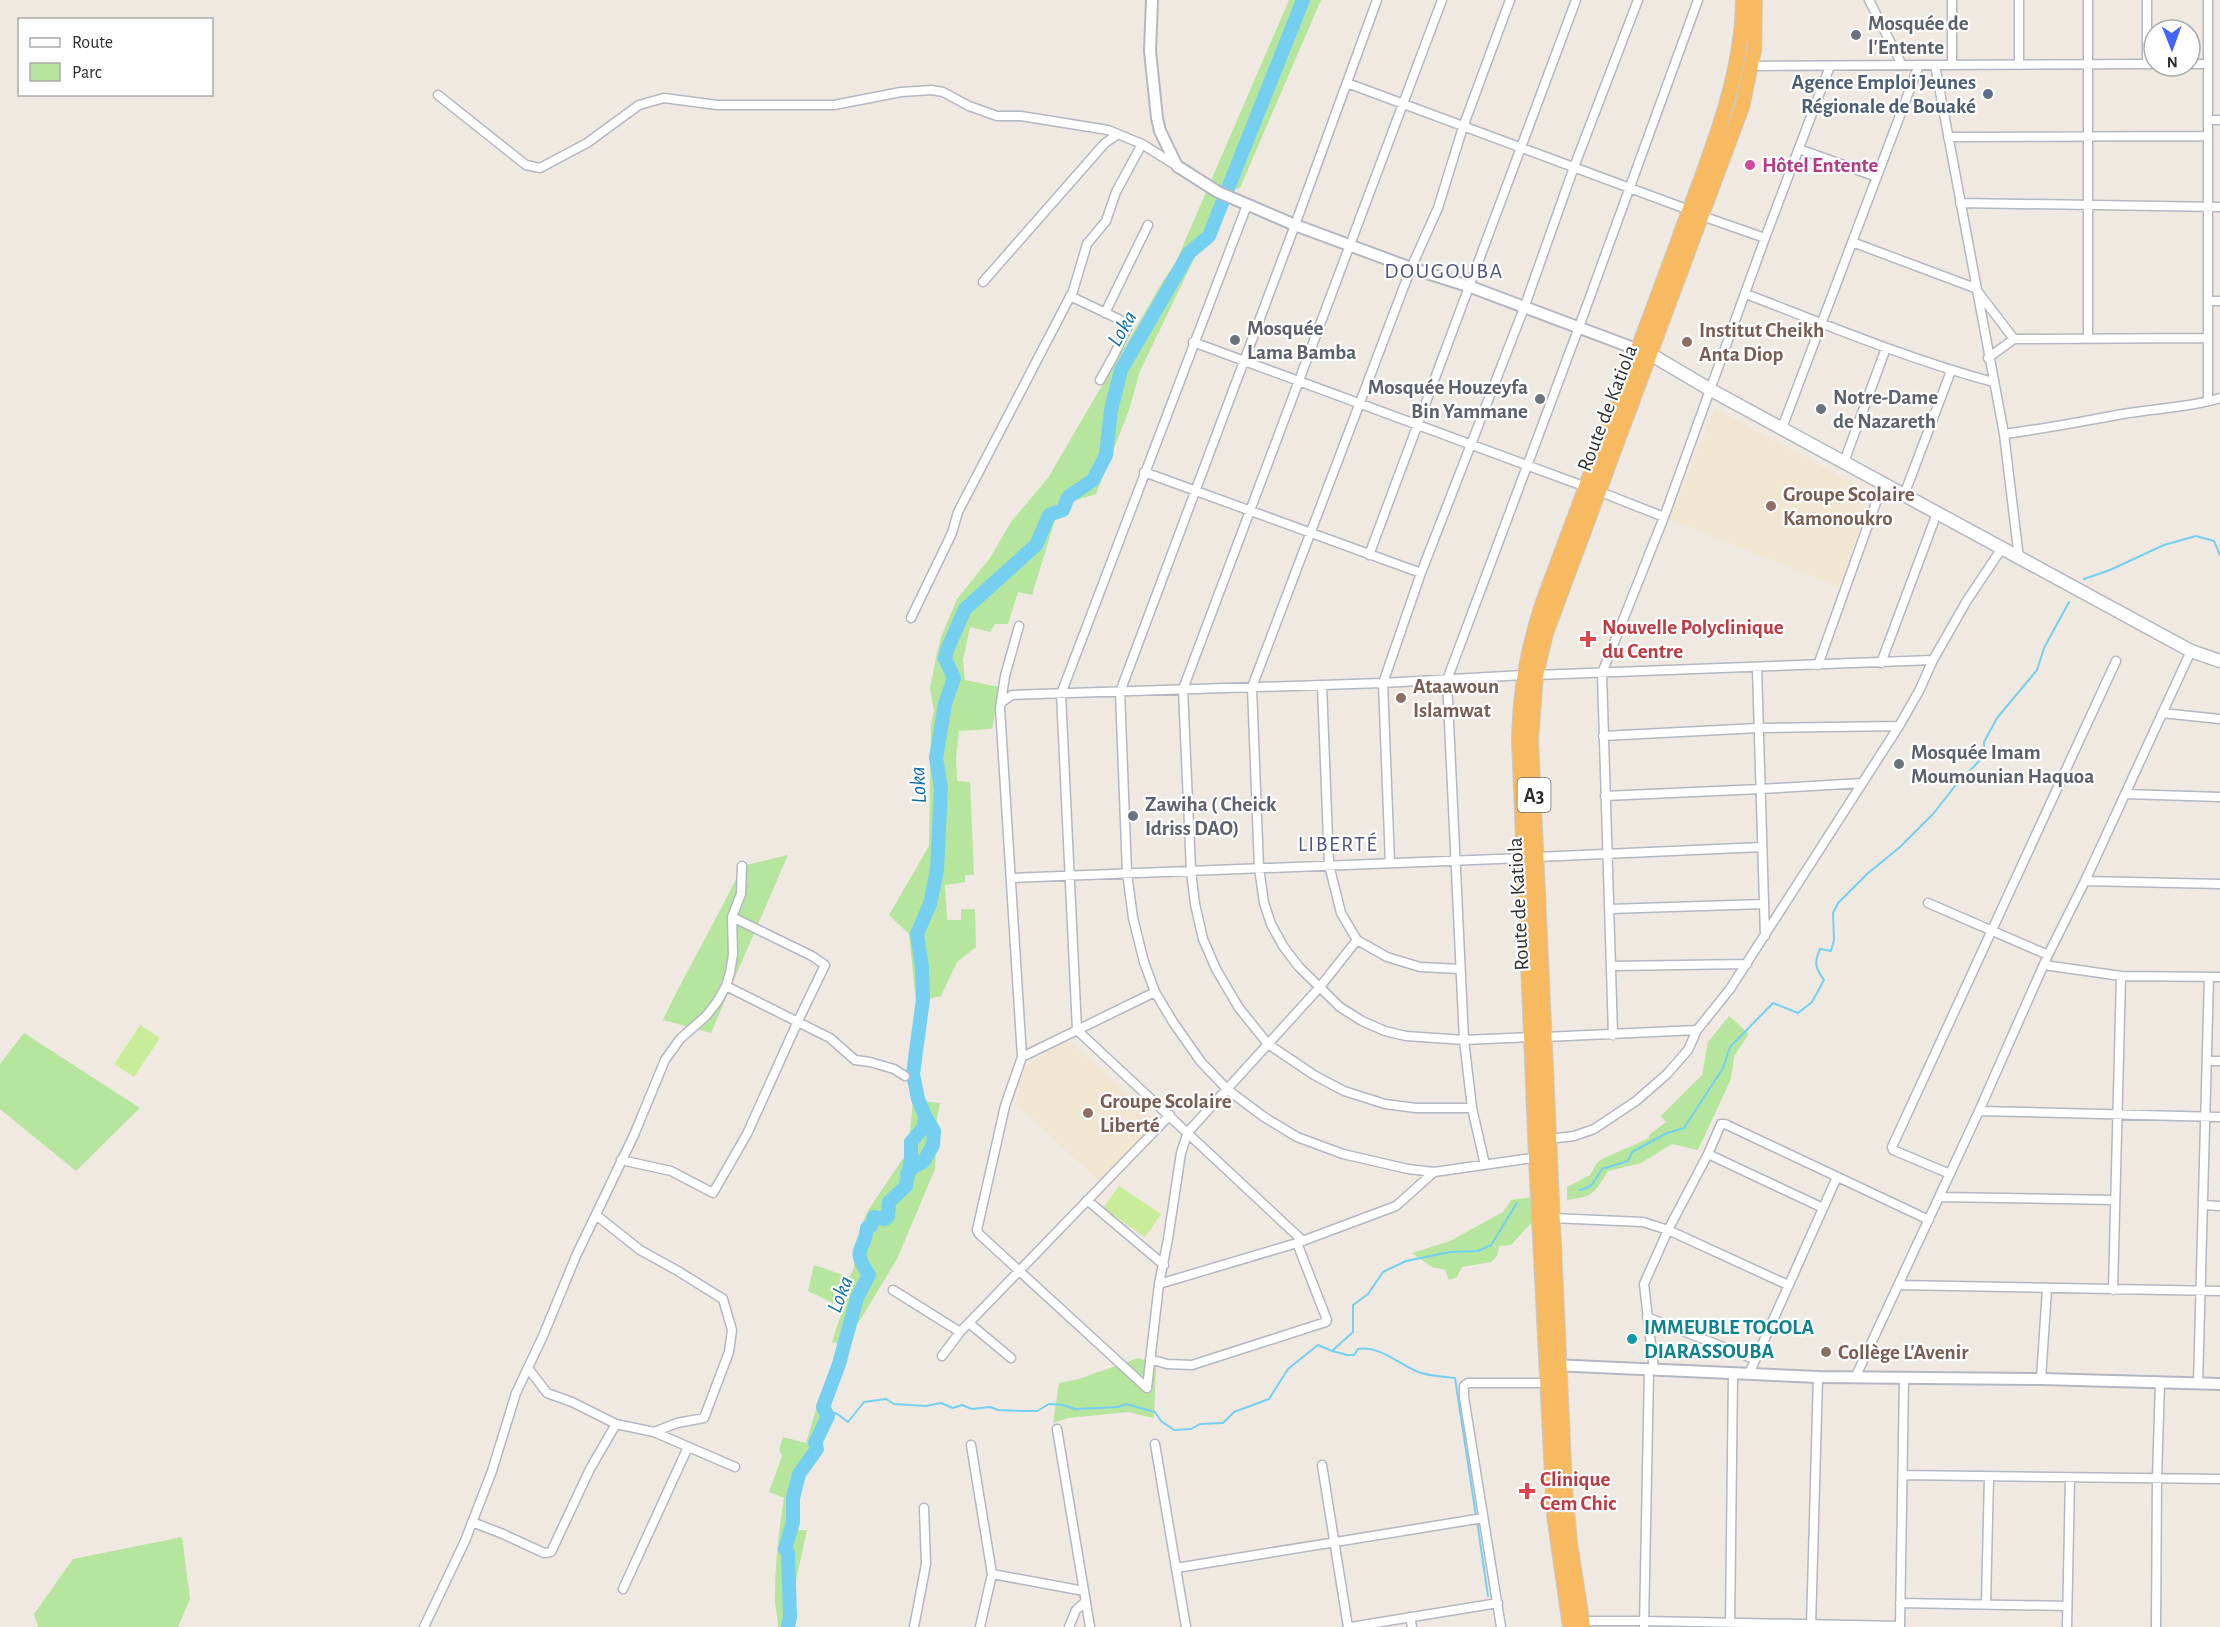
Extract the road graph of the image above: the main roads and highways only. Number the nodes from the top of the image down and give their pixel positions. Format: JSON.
{"nodes":[{"id":1,"x":1743,"y":0,"type":"edge"},
{"id":2,"x":1755,"y":0,"type":"edge"},
{"id":3,"x":1644,"y":352,"type":"junction"},
{"id":4,"x":2220,"y":661,"type":"edge"},
{"id":5,"x":1538,"y":1037,"type":"junction"},
{"id":6,"x":1542,"y":1157,"type":"junction"},
{"id":7,"x":1578,"y":1625,"type":"edge"}],
"edges":[{"from":1,"to":3,"type":"highway","name":"Route de Katiola","number":"A3"},
{"from":2,"to":3,"type":"highway","name":"Route de Katiola","number":"A3"},
{"from":3,"to":4,"type":"main road"},
{"from":3,"to":5,"type":"highway","name":"Route de Katiola","number":"A3"},
{"from":5,"to":6,"type":"highway","name":"Route de Katiola","number":"A3"},
{"from":5,"to":6,"type":"highway","name":"Route de Katiola","number":"A3"},
{"from":6,"to":7,"type":"highway","name":"Route de Katiola","number":"A3"},
{"from":6,"to":7,"type":"highway","name":"Route de Katiola","number":"A3"}]}
